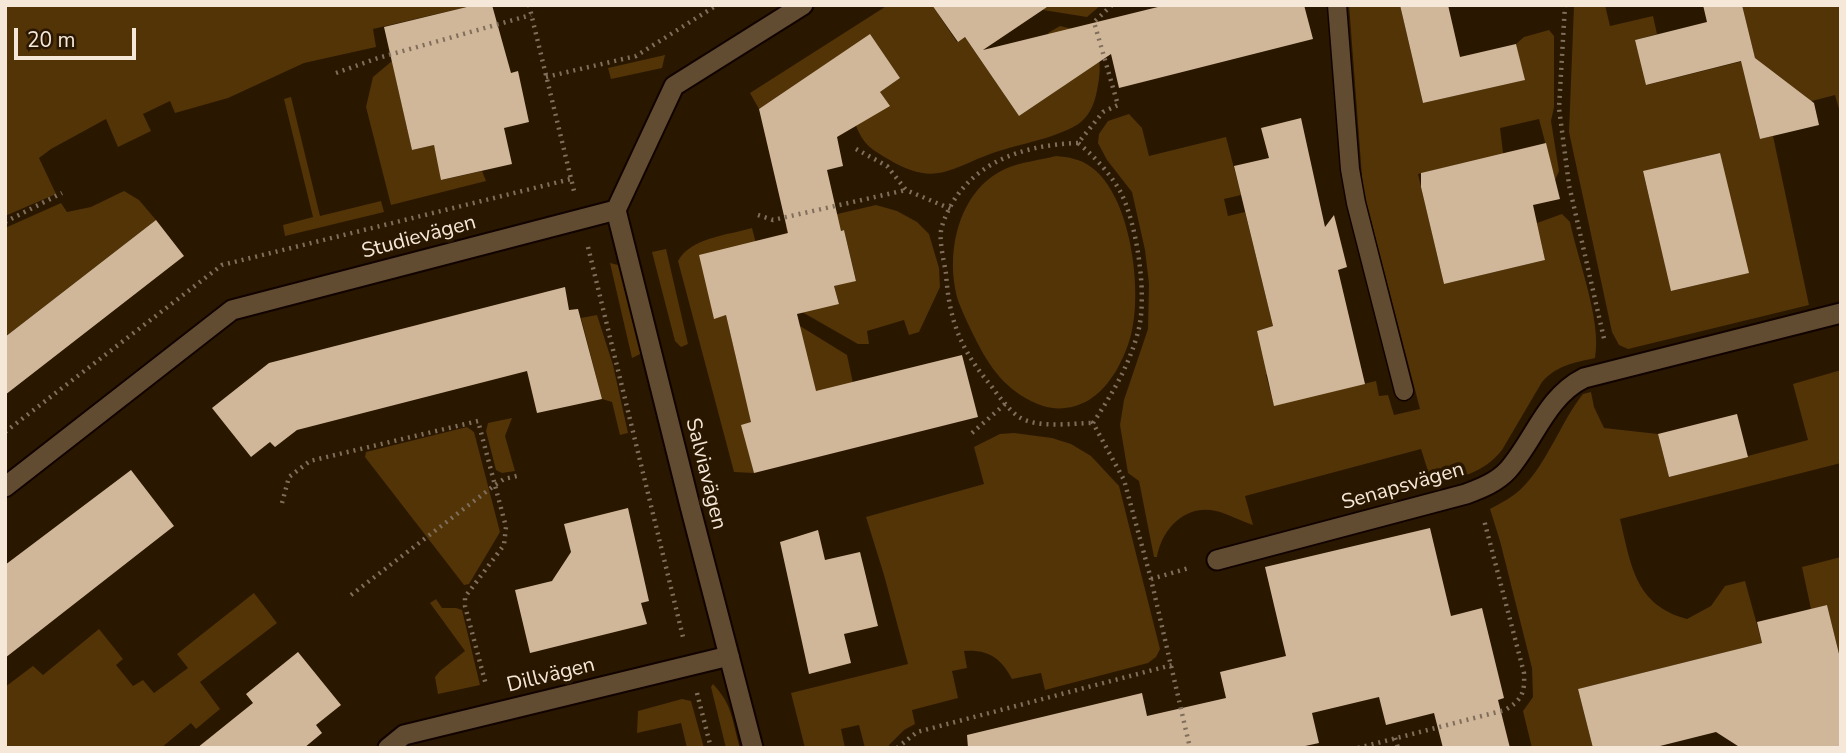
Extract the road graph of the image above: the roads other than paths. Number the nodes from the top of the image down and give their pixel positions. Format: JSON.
{"nodes":[{"id":1,"x":803,"y":5,"type":"edge"},
{"id":2,"x":1336,"y":5,"type":"edge"},
{"id":3,"x":616,"y":210,"type":"junction"},
{"id":4,"x":1841,"y":313,"type":"edge"},
{"id":5,"x":1404,"y":391,"type":"dead end"},
{"id":6,"x":5,"y":487,"type":"edge"},
{"id":7,"x":1217,"y":560,"type":"road end"},
{"id":8,"x":729,"y":656,"type":"junction"},
{"id":9,"x":388,"y":748,"type":"edge"},
{"id":10,"x":753,"y":748,"type":"edge"}],
"edges":[{"from":1,"to":3,"type":"street"},
{"from":2,"to":5,"type":"lane"},
{"from":3,"to":6,"type":"street","name":"Studievägen"},
{"from":3,"to":8,"type":"street","name":"Salviavägen"},
{"from":4,"to":7,"type":"street","name":"Senapsvägen"},
{"from":8,"to":9,"type":"street","name":"Dillvägen"},
{"from":8,"to":10,"type":"street","name":"Salviavägen"}]}
